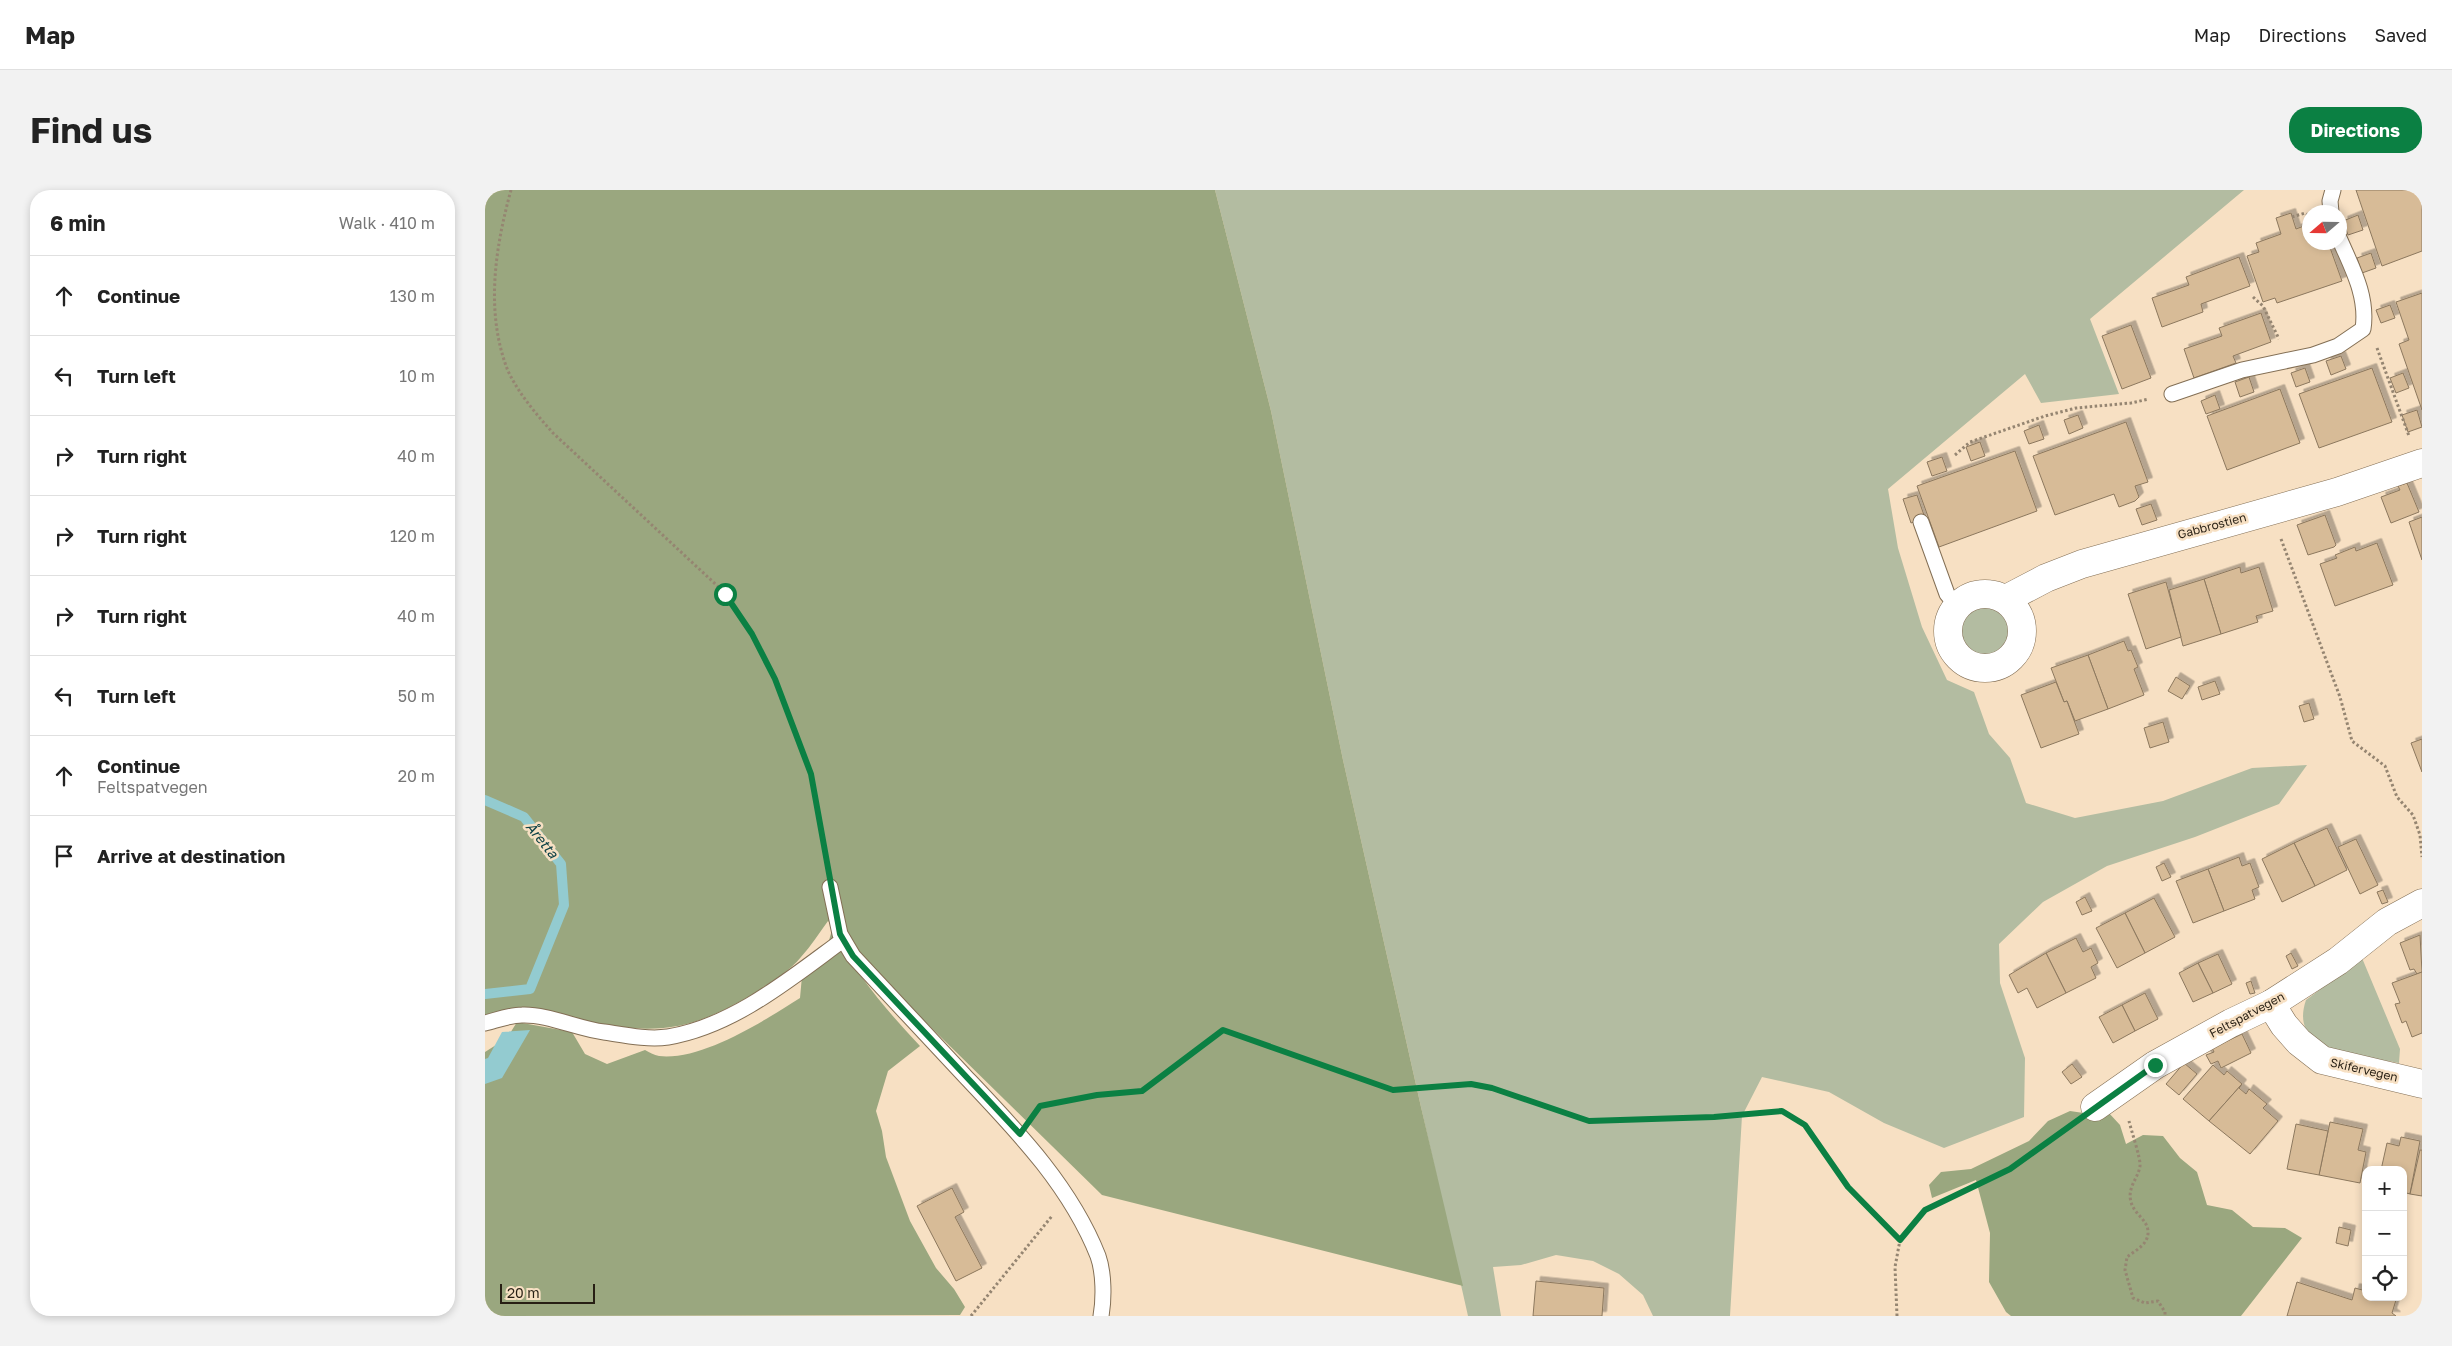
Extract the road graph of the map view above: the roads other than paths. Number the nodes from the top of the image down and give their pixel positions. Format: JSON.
{"nodes":[{"id":1,"x":2333,"y":190,"type":"edge"},
{"id":2,"x":2330,"y":205,"type":"edge"},
{"id":3,"x":2344,"y":250,"type":"edge"},
{"id":4,"x":2172,"y":394,"type":"road end"},
{"id":5,"x":2421,"y":464,"type":"edge"},
{"id":6,"x":1921,"y":522,"type":"dead end"},
{"id":7,"x":2006,"y":599,"type":"junction"},
{"id":8,"x":1957,"y":606,"type":"junction"},
{"id":9,"x":831,"y":887,"type":"road end"},
{"id":10,"x":2422,"y":903,"type":"edge"},
{"id":11,"x":843,"y":940,"type":"junction"},
{"id":12,"x":2271,"y":1004,"type":"junction"},
{"id":13,"x":485,"y":1023,"type":"edge"},
{"id":14,"x":2422,"y":1084,"type":"edge"},
{"id":15,"x":2095,"y":1107,"type":"road end"},
{"id":16,"x":1101,"y":1316,"type":"edge"}],
"edges":[{"from":1,"to":2,"type":"lane"},
{"from":3,"to":4,"type":"lane"},
{"from":5,"to":7,"type":"street","name":"Gabbrostien"},
{"from":6,"to":8,"type":"lane"},
{"from":7,"to":8,"type":"street"},
{"from":7,"to":8,"type":"street"},
{"from":9,"to":11,"type":"lane"},
{"from":10,"to":12,"type":"street","name":"Feltspatvegen"},
{"from":11,"to":13,"type":"lane"},
{"from":11,"to":16,"type":"lane"},
{"from":12,"to":14,"type":"street","name":"Skifervegen"},
{"from":12,"to":15,"type":"street","name":"Feltspatvegen"}]}
